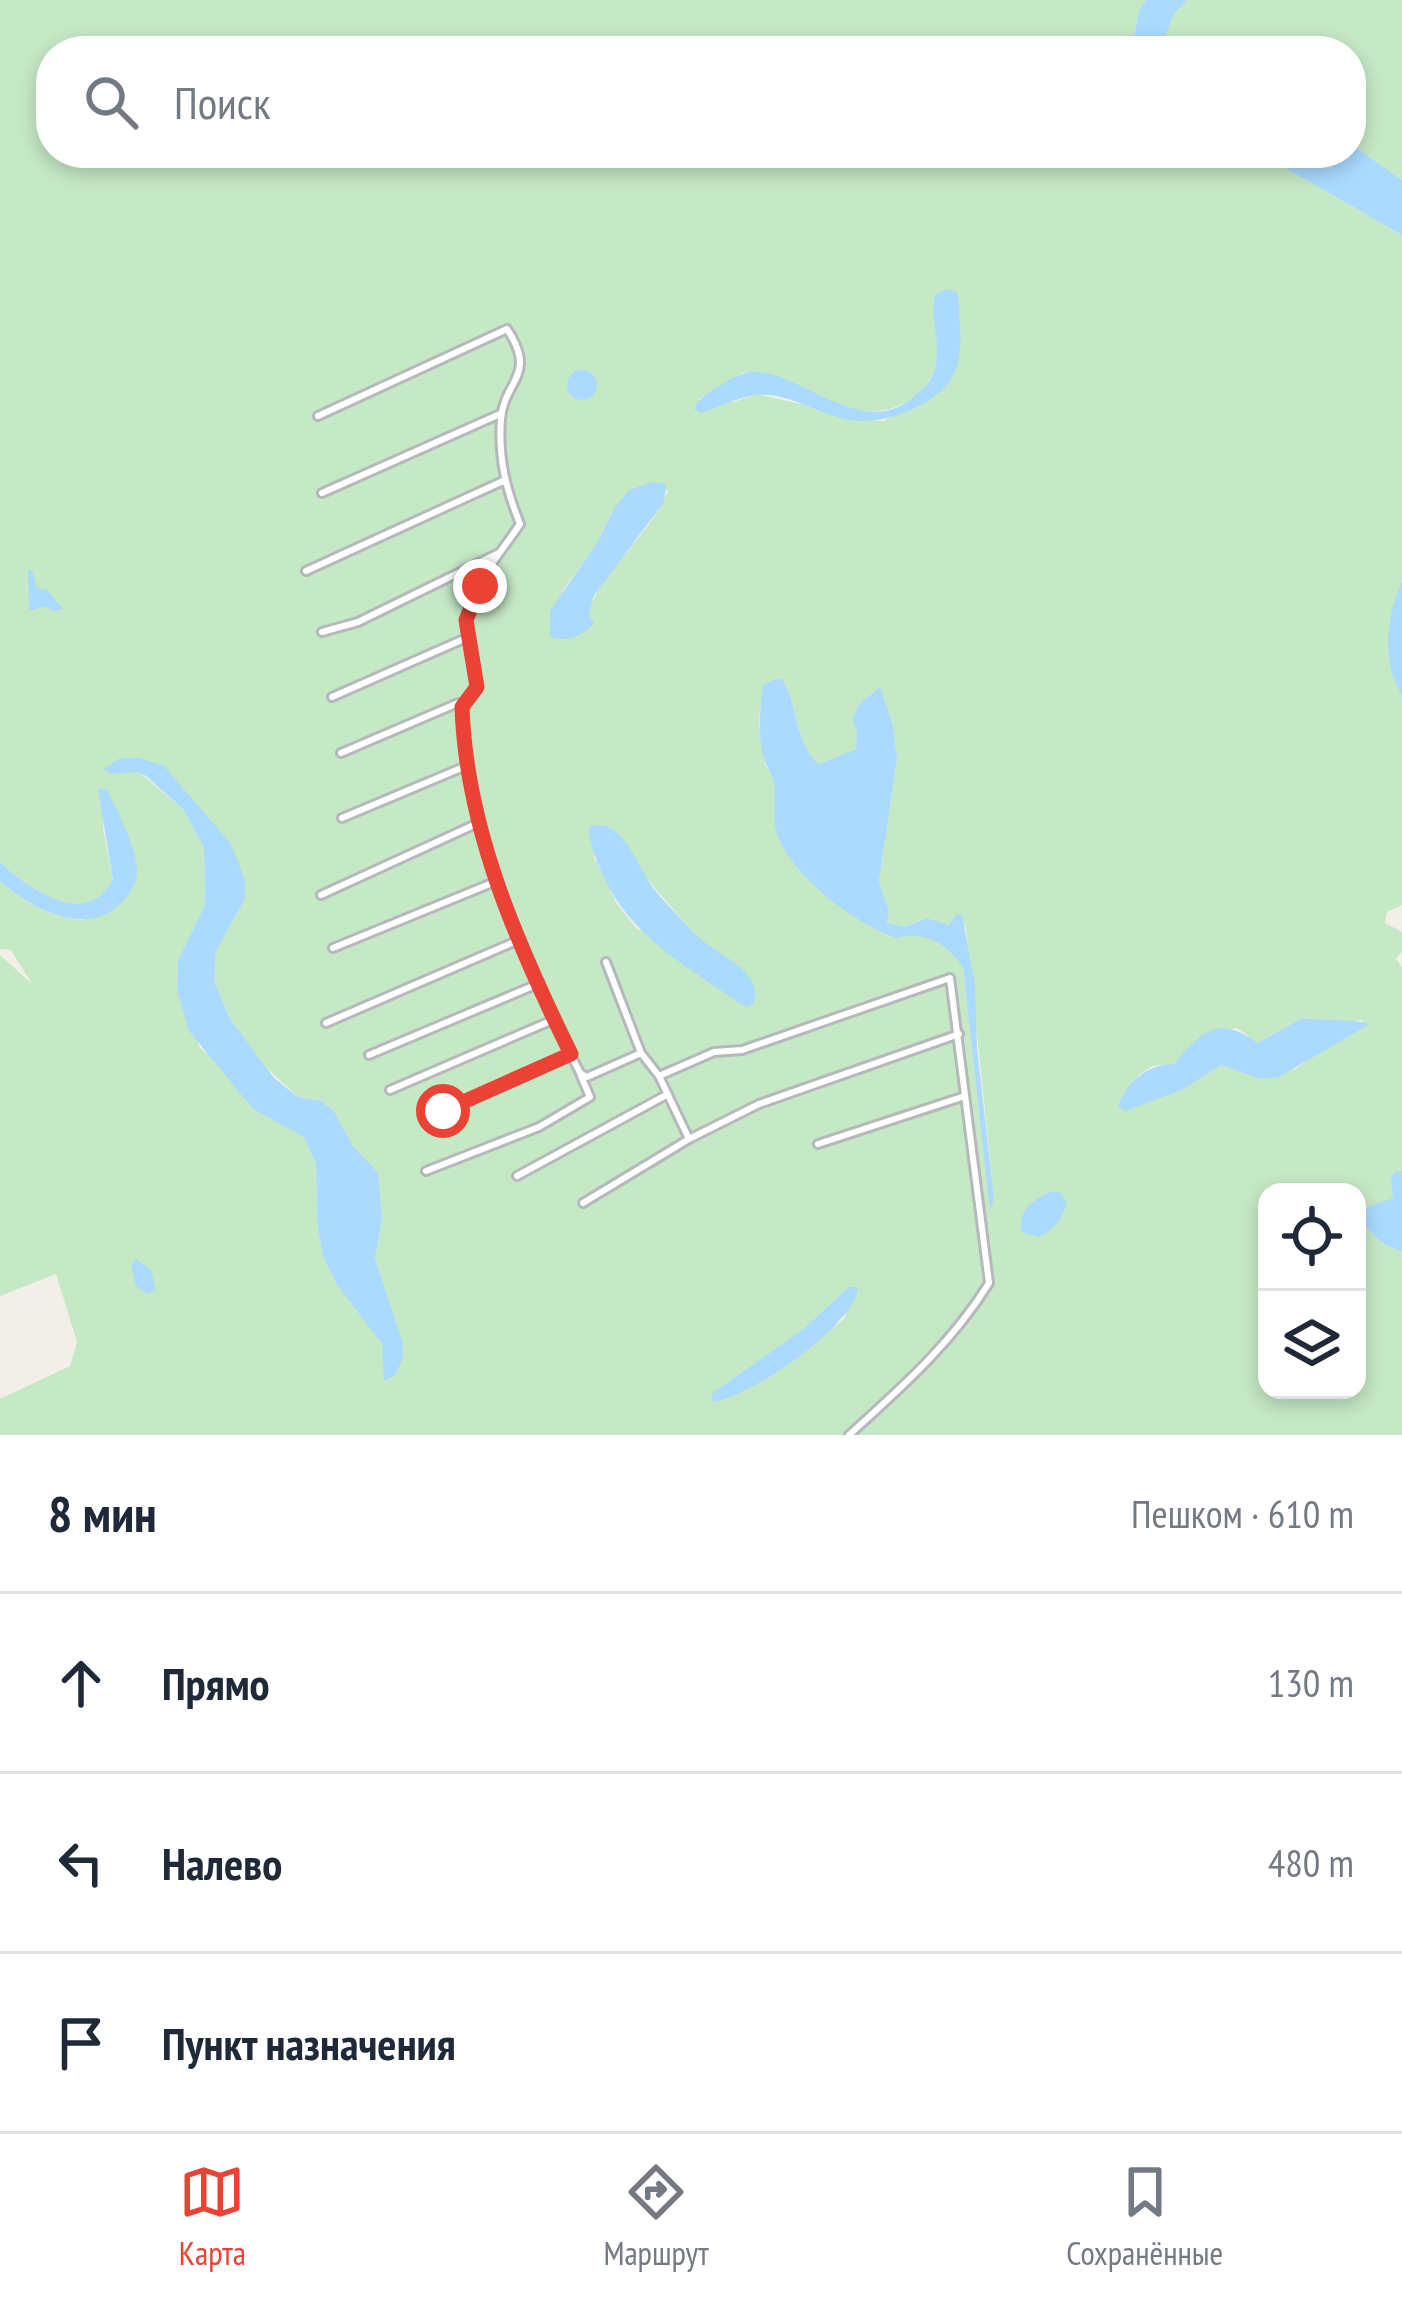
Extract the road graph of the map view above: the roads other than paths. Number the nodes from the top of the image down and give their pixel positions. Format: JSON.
{"nodes":[{"id":1,"x":500,"y":413,"type":"junction"},
{"id":2,"x":318,"y":416,"type":"dead end"},
{"id":3,"x":503,"y":481,"type":"junction"},
{"id":4,"x":322,"y":493,"type":"dead end"},
{"id":5,"x":502,"y":552,"type":"junction"},
{"id":6,"x":306,"y":571,"type":"dead end"},
{"id":7,"x":322,"y":632,"type":"dead end"},
{"id":8,"x":467,"y":638,"type":"junction"},
{"id":9,"x":332,"y":697,"type":"dead end"},
{"id":10,"x":462,"y":707,"type":"junction"},
{"id":11,"x":340,"y":754,"type":"dead end"},
{"id":12,"x":466,"y":766,"type":"junction"},
{"id":13,"x":342,"y":818,"type":"dead end"},
{"id":14,"x":476,"y":824,"type":"junction"},
{"id":15,"x":497,"y":881,"type":"junction"},
{"id":16,"x":321,"y":895,"type":"dead end"},
{"id":17,"x":521,"y":939,"type":"junction"},
{"id":18,"x":333,"y":948,"type":"dead end"},
{"id":19,"x":606,"y":962,"type":"dead end"},
{"id":20,"x":540,"y":983,"type":"junction"},
{"id":21,"x":555,"y":1018,"type":"junction"},
{"id":22,"x":326,"y":1023,"type":"dead end"},
{"id":23,"x":958,"y":1034,"type":"junction"},
{"id":24,"x":641,"y":1053,"type":"junction"},
{"id":25,"x":571,"y":1054,"type":"junction"},
{"id":26,"x":369,"y":1055,"type":"dead end"},
{"id":27,"x":580,"y":1073,"type":"junction"},
{"id":28,"x":659,"y":1076,"type":"junction"},
{"id":29,"x":390,"y":1090,"type":"dead end"},
{"id":30,"x":668,"y":1094,"type":"junction"},
{"id":31,"x":964,"y":1096,"type":"junction"},
{"id":32,"x":443,"y":1111,"type":"dead end"},
{"id":33,"x":689,"y":1139,"type":"junction"},
{"id":34,"x":818,"y":1144,"type":"dead end"},
{"id":35,"x":426,"y":1171,"type":"dead end"},
{"id":36,"x":517,"y":1176,"type":"dead end"},
{"id":37,"x":583,"y":1203,"type":"dead end"},
{"id":38,"x":849,"y":1435,"type":"edge"}],
"edges":[{"from":1,"to":2,"type":"street"},
{"from":1,"to":3,"type":"street"},
{"from":1,"to":4,"type":"street"},
{"from":3,"to":5,"type":"street"},
{"from":3,"to":6,"type":"street"},
{"from":5,"to":7,"type":"street"},
{"from":5,"to":8,"type":"street"},
{"from":8,"to":9,"type":"street"},
{"from":8,"to":10,"type":"street"},
{"from":10,"to":11,"type":"street"},
{"from":10,"to":12,"type":"street"},
{"from":12,"to":13,"type":"street"},
{"from":12,"to":14,"type":"street"},
{"from":14,"to":15,"type":"street"},
{"from":14,"to":16,"type":"street"},
{"from":15,"to":17,"type":"street"},
{"from":15,"to":18,"type":"street"},
{"from":17,"to":20,"type":"street"},
{"from":17,"to":22,"type":"street"},
{"from":19,"to":24,"type":"street"},
{"from":20,"to":21,"type":"street"},
{"from":20,"to":26,"type":"street"},
{"from":21,"to":25,"type":"street"},
{"from":21,"to":29,"type":"street"},
{"from":23,"to":28,"type":"street"},
{"from":23,"to":31,"type":"street"},
{"from":23,"to":33,"type":"street"},
{"from":24,"to":27,"type":"street"},
{"from":24,"to":28,"type":"street"},
{"from":25,"to":27,"type":"street"},
{"from":25,"to":32,"type":"street"},
{"from":27,"to":35,"type":"street"},
{"from":28,"to":30,"type":"street"},
{"from":30,"to":33,"type":"street"},
{"from":30,"to":36,"type":"street"},
{"from":31,"to":34,"type":"street"},
{"from":31,"to":38,"type":"street"},
{"from":33,"to":37,"type":"street"}]}
